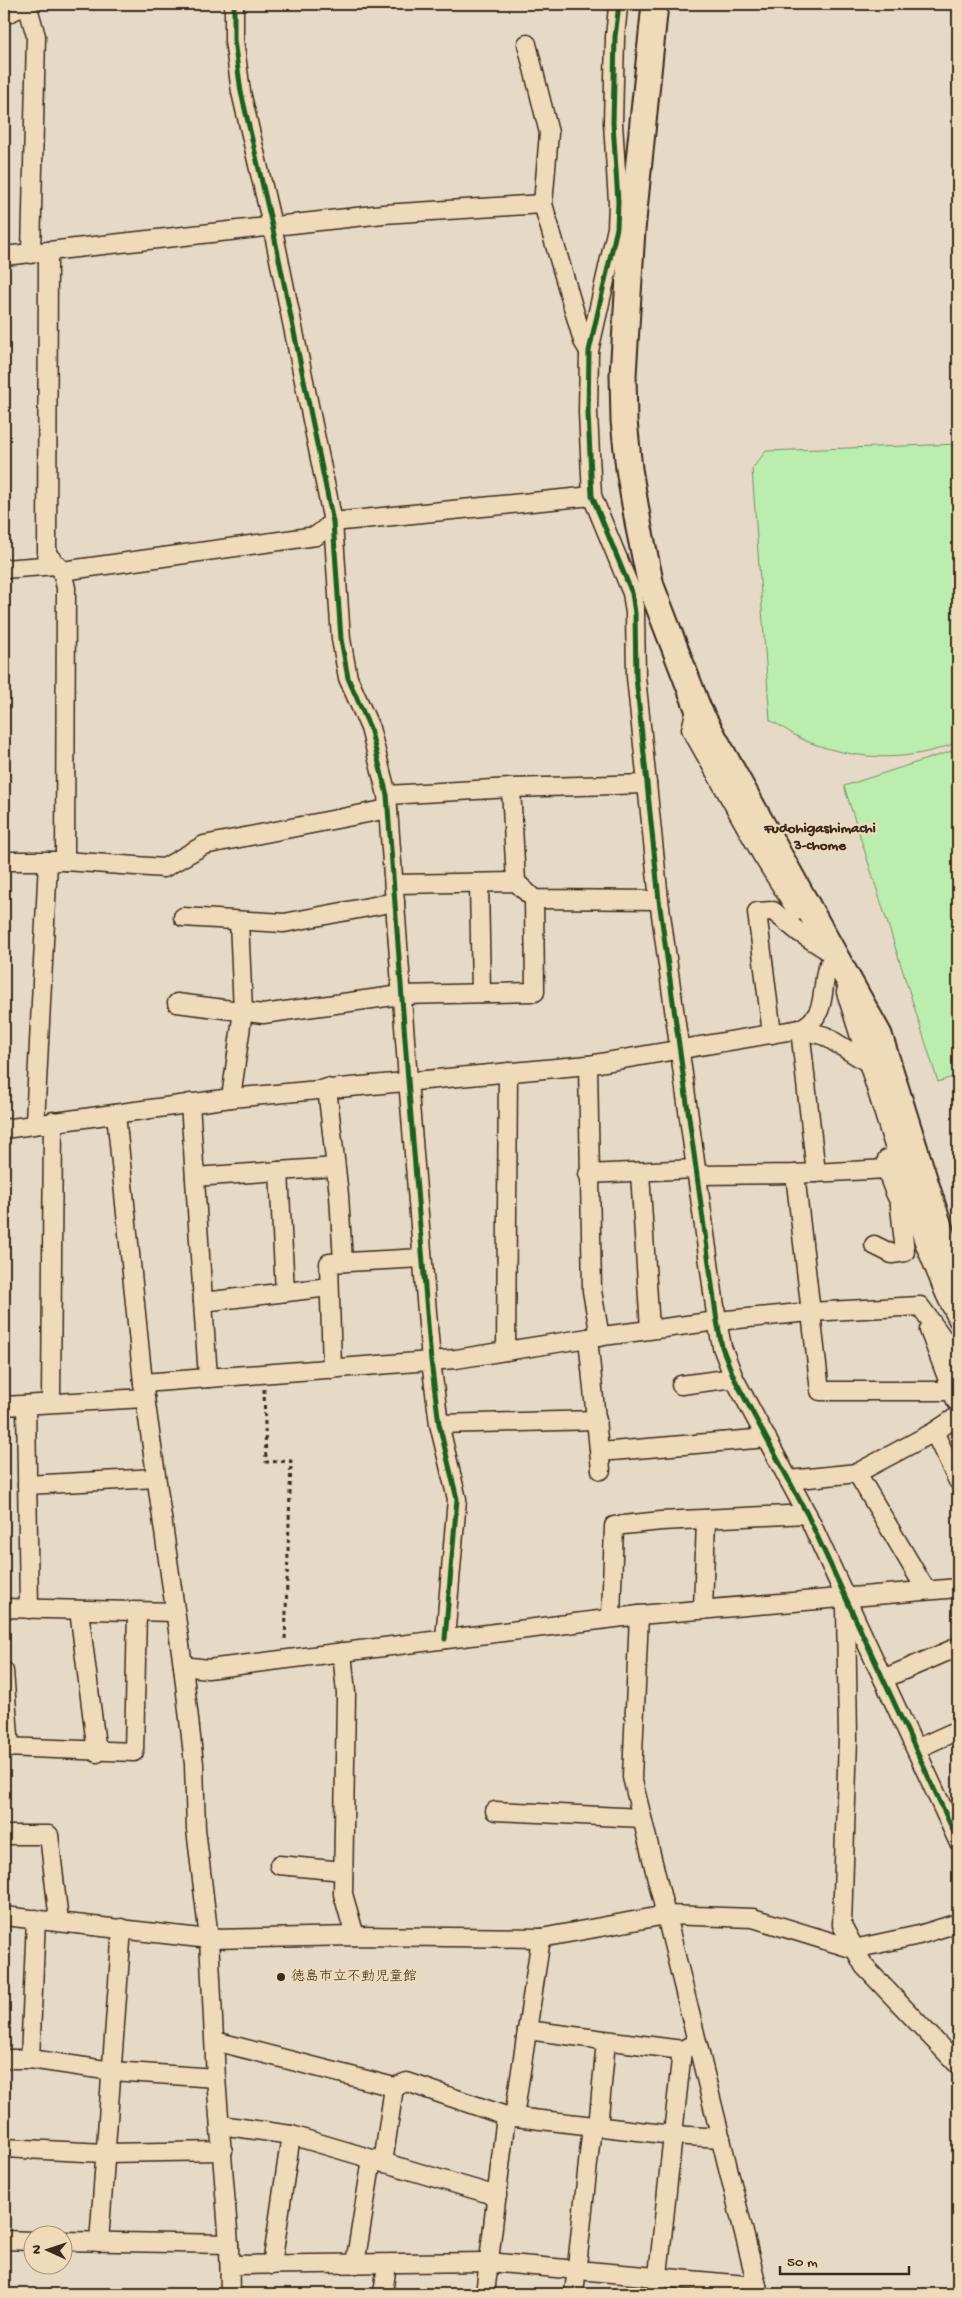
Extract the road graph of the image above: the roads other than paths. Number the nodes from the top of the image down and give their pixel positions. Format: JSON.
{"nodes":[{"id":1,"x":16,"y":4,"type":"edge"},
{"id":2,"x":27,"y":4,"type":"edge"},
{"id":3,"x":234,"y":4,"type":"edge"},
{"id":4,"x":655,"y":4,"type":"edge"},
{"id":5,"x":618,"y":7,"type":"dead end"},
{"id":6,"x":4,"y":10,"type":"edge"},
{"id":7,"x":527,"y":44,"type":"dead end"},
{"id":8,"x":543,"y":204,"type":"junction"},
{"id":9,"x":272,"y":225,"type":"junction"},
{"id":10,"x":624,"y":229,"type":"junction"},
{"id":11,"x":39,"y":252,"type":"junction"},
{"id":12,"x":4,"y":256,"type":"edge"},
{"id":13,"x":589,"y":351,"type":"junction"},
{"id":14,"x":592,"y":496,"type":"junction"},
{"id":15,"x":333,"y":522,"type":"junction"},
{"id":16,"x":4,"y":568,"type":"edge"},
{"id":17,"x":59,"y":568,"type":"junction"},
{"id":18,"x":641,"y":589,"type":"junction"},
{"id":19,"x":648,"y":784,"type":"junction"},
{"id":20,"x":511,"y":788,"type":"junction"},
{"id":21,"x":388,"y":802,"type":"junction"},
{"id":22,"x":4,"y":861,"type":"edge"},
{"id":23,"x":66,"y":861,"type":"junction"},
{"id":24,"x":48,"y":862,"type":"junction"},
{"id":25,"x":516,"y":882,"type":"junction"},
{"id":26,"x":394,"y":884,"type":"junction"},
{"id":27,"x":479,"y":884,"type":"junction"},
{"id":28,"x":534,"y":899,"type":"junction"},
{"id":29,"x":660,"y":900,"type":"junction"},
{"id":30,"x":395,"y":902,"type":"junction"},
{"id":31,"x":183,"y":917,"type":"dead end"},
{"id":32,"x":239,"y":922,"type":"junction"},
{"id":33,"x":827,"y":950,"type":"junction"},
{"id":34,"x":480,"y":993,"type":"junction"},
{"id":35,"x":402,"y":995,"type":"junction"},
{"id":36,"x":177,"y":1003,"type":"dead end"},
{"id":37,"x":242,"y":1011,"type":"junction"},
{"id":38,"x":800,"y":1029,"type":"junction"},
{"id":39,"x":772,"y":1034,"type":"junction"},
{"id":40,"x":680,"y":1050,"type":"junction"},
{"id":41,"x":867,"y":1062,"type":"junction"},
{"id":42,"x":588,"y":1065,"type":"junction"},
{"id":43,"x":508,"y":1072,"type":"junction"},
{"id":44,"x":408,"y":1080,"type":"junction"},
{"id":45,"x":327,"y":1088,"type":"junction"},
{"id":46,"x":231,"y":1098,"type":"junction"},
{"id":47,"x":190,"y":1104,"type":"junction"},
{"id":48,"x":116,"y":1114,"type":"junction"},
{"id":49,"x":53,"y":1121,"type":"junction"},
{"id":50,"x":35,"y":1123,"type":"junction"},
{"id":51,"x":889,"y":1128,"type":"junction"},
{"id":52,"x":4,"y":1129,"type":"edge"},
{"id":53,"x":335,"y":1167,"type":"junction"},
{"id":54,"x":887,"y":1169,"type":"junction"},
{"id":55,"x":279,"y":1171,"type":"junction"},
{"id":56,"x":696,"y":1172,"type":"junction"},
{"id":57,"x":640,"y":1173,"type":"junction"},
{"id":58,"x":816,"y":1173,"type":"junction"},
{"id":59,"x":588,"y":1174,"type":"junction"},
{"id":60,"x":795,"y":1174,"type":"junction"},
{"id":61,"x":195,"y":1177,"type":"junction"},
{"id":62,"x":900,"y":1204,"type":"junction"},
{"id":63,"x":924,"y":1242,"type":"junction"},
{"id":64,"x":874,"y":1245,"type":"dead end"},
{"id":65,"x":948,"y":1255,"type":"junction"},
{"id":66,"x":422,"y":1258,"type":"junction"},
{"id":67,"x":343,"y":1262,"type":"junction"},
{"id":68,"x":958,"y":1281,"type":"edge"},
{"id":69,"x":329,"y":1287,"type":"junction"},
{"id":70,"x":285,"y":1292,"type":"junction"},
{"id":71,"x":203,"y":1302,"type":"junction"},
{"id":72,"x":920,"y":1306,"type":"junction"},
{"id":73,"x":810,"y":1312,"type":"junction"},
{"id":74,"x":958,"y":1320,"type":"edge"},
{"id":75,"x":717,"y":1321,"type":"junction"},
{"id":76,"x":650,"y":1329,"type":"junction"},
{"id":77,"x":594,"y":1337,"type":"junction"},
{"id":78,"x":506,"y":1351,"type":"junction"},
{"id":79,"x":958,"y":1359,"type":"edge"},
{"id":80,"x":431,"y":1361,"type":"junction"},
{"id":81,"x":332,"y":1369,"type":"junction"},
{"id":82,"x":208,"y":1378,"type":"junction"},
{"id":83,"x":734,"y":1378,"type":"junction"},
{"id":84,"x":681,"y":1385,"type":"dead end"},
{"id":85,"x":144,"y":1391,"type":"junction"},
{"id":86,"x":955,"y":1399,"type":"edge"},
{"id":87,"x":51,"y":1402,"type":"junction"},
{"id":88,"x":26,"y":1405,"type":"junction"},
{"id":89,"x":4,"y":1406,"type":"edge"},
{"id":90,"x":958,"y":1416,"type":"edge"},
{"id":91,"x":597,"y":1420,"type":"junction"},
{"id":92,"x":439,"y":1424,"type":"junction"},
{"id":93,"x":934,"y":1432,"type":"junction"},
{"id":94,"x":767,"y":1438,"type":"junction"},
{"id":95,"x":857,"y":1473,"type":"junction"},
{"id":96,"x":156,"y":1478,"type":"junction"},
{"id":97,"x":789,"y":1480,"type":"junction"},
{"id":98,"x":958,"y":1481,"type":"edge"},
{"id":99,"x":27,"y":1485,"type":"junction"},
{"id":100,"x":807,"y":1514,"type":"junction"},
{"id":101,"x":706,"y":1519,"type":"junction"},
{"id":102,"x":956,"y":1587,"type":"edge"},
{"id":103,"x":926,"y":1590,"type":"junction"},
{"id":104,"x":846,"y":1599,"type":"junction"},
{"id":105,"x":4,"y":1608,"type":"edge"},
{"id":106,"x":29,"y":1609,"type":"junction"},
{"id":107,"x":79,"y":1610,"type":"junction"},
{"id":108,"x":703,"y":1610,"type":"junction"},
{"id":109,"x":137,"y":1612,"type":"junction"},
{"id":110,"x":175,"y":1612,"type":"junction"},
{"id":111,"x":640,"y":1615,"type":"junction"},
{"id":112,"x":611,"y":1618,"type":"junction"},
{"id":113,"x":445,"y":1639,"type":"junction"},
{"id":114,"x":958,"y":1647,"type":"edge"},
{"id":115,"x":342,"y":1652,"type":"junction"},
{"id":116,"x":183,"y":1666,"type":"junction"},
{"id":117,"x":4,"y":1671,"type":"edge"},
{"id":118,"x":883,"y":1678,"type":"junction"},
{"id":119,"x":958,"y":1730,"type":"edge"},
{"id":120,"x":7,"y":1748,"type":"edge"},
{"id":121,"x":916,"y":1749,"type":"junction"},
{"id":122,"x":97,"y":1753,"type":"junction"},
{"id":123,"x":495,"y":1811,"type":"dead end"},
{"id":124,"x":642,"y":1818,"type":"junction"},
{"id":125,"x":954,"y":1818,"type":"edge"},
{"id":126,"x":4,"y":1835,"type":"edge"},
{"id":127,"x":958,"y":1840,"type":"edge"},
{"id":128,"x":279,"y":1865,"type":"dead end"},
{"id":129,"x":344,"y":1871,"type":"junction"},
{"id":130,"x":666,"y":1915,"type":"junction"},
{"id":131,"x":4,"y":1916,"type":"edge"},
{"id":132,"x":36,"y":1919,"type":"junction"},
{"id":133,"x":59,"y":1921,"type":"junction"},
{"id":134,"x":958,"y":1923,"type":"edge"},
{"id":135,"x":122,"y":1928,"type":"junction"},
{"id":136,"x":355,"y":1936,"type":"junction"},
{"id":137,"x":541,"y":1938,"type":"junction"},
{"id":138,"x":209,"y":1939,"type":"junction"},
{"id":139,"x":854,"y":1949,"type":"junction"},
{"id":140,"x":527,"y":2030,"type":"junction"},
{"id":141,"x":215,"y":2041,"type":"junction"},
{"id":142,"x":606,"y":2041,"type":"junction"},
{"id":143,"x":690,"y":2046,"type":"junction"},
{"id":144,"x":4,"y":2059,"type":"edge"},
{"id":145,"x":30,"y":2059,"type":"junction"},
{"id":146,"x":953,"y":2067,"type":"edge"},
{"id":147,"x":112,"y":2071,"type":"junction"},
{"id":148,"x":216,"y":2078,"type":"junction"},
{"id":149,"x":394,"y":2087,"type":"junction"},
{"id":150,"x":510,"y":2116,"type":"junction"},
{"id":151,"x":220,"y":2125,"type":"junction"},
{"id":152,"x":595,"y":2126,"type":"junction"},
{"id":153,"x":291,"y":2135,"type":"junction"},
{"id":154,"x":673,"y":2135,"type":"junction"},
{"id":155,"x":721,"y":2138,"type":"junction"},
{"id":156,"x":4,"y":2148,"type":"edge"},
{"id":157,"x":223,"y":2151,"type":"junction"},
{"id":158,"x":105,"y":2153,"type":"junction"},
{"id":159,"x":377,"y":2161,"type":"junction"},
{"id":160,"x":497,"y":2196,"type":"junction"},
{"id":161,"x":4,"y":2240,"type":"edge"},
{"id":162,"x":22,"y":2240,"type":"edge"},
{"id":163,"x":72,"y":2241,"type":"edge"},
{"id":164,"x":99,"y":2242,"type":"junction"},
{"id":165,"x":229,"y":2244,"type":"junction"},
{"id":166,"x":488,"y":2262,"type":"junction"},
{"id":167,"x":355,"y":2264,"type":"junction"},
{"id":168,"x":387,"y":2264,"type":"junction"},
{"id":169,"x":230,"y":2265,"type":"junction"},
{"id":170,"x":272,"y":2265,"type":"junction"},
{"id":171,"x":577,"y":2269,"type":"junction"},
{"id":172,"x":658,"y":2276,"type":"junction"},
{"id":173,"x":758,"y":2290,"type":"edge"},
{"id":174,"x":230,"y":2294,"type":"edge"},
{"id":175,"x":383,"y":2294,"type":"edge"},
{"id":176,"x":485,"y":2294,"type":"edge"},
{"id":177,"x":574,"y":2294,"type":"edge"},
{"id":178,"x":656,"y":2294,"type":"edge"}],
"edges":[{"from":1,"to":6,"type":"main road"},
{"from":2,"to":11,"type":"street"},
{"from":3,"to":9,"type":"street"},
{"from":4,"to":10,"type":"street"},
{"from":5,"to":10,"type":"street"},
{"from":7,"to":8,"type":"street"},
{"from":8,"to":9,"type":"street"},
{"from":8,"to":13,"type":"street"},
{"from":9,"to":11,"type":"street"},
{"from":9,"to":15,"type":"street"},
{"from":10,"to":13,"type":"street"},
{"from":10,"to":18,"type":"street"},
{"from":11,"to":12,"type":"street"},
{"from":11,"to":17,"type":"street"},
{"from":13,"to":14,"type":"street"},
{"from":14,"to":15,"type":"street"},
{"from":14,"to":18,"type":"street"},
{"from":15,"to":17,"type":"street"},
{"from":15,"to":21,"type":"street"},
{"from":16,"to":17,"type":"street"},
{"from":17,"to":23,"type":"street"},
{"from":18,"to":19,"type":"street"},
{"from":18,"to":33,"type":"street"},
{"from":19,"to":20,"type":"street"},
{"from":19,"to":29,"type":"street"},
{"from":20,"to":21,"type":"street"},
{"from":20,"to":25,"type":"street"},
{"from":21,"to":23,"type":"street"},
{"from":21,"to":26,"type":"street"},
{"from":22,"to":24,"type":"street"},
{"from":23,"to":24,"type":"street"},
{"from":24,"to":50,"type":"street"},
{"from":25,"to":27,"type":"street"},
{"from":25,"to":28,"type":"street"},
{"from":26,"to":27,"type":"street"},
{"from":26,"to":30,"type":"street"},
{"from":27,"to":34,"type":"street"},
{"from":28,"to":29,"type":"street"},
{"from":28,"to":34,"type":"street"},
{"from":29,"to":40,"type":"street"},
{"from":30,"to":32,"type":"street"},
{"from":30,"to":35,"type":"street"},
{"from":31,"to":32,"type":"street"},
{"from":32,"to":37,"type":"street"},
{"from":33,"to":38,"type":"street"},
{"from":33,"to":39,"type":"street"},
{"from":33,"to":41,"type":"street"},
{"from":33,"to":65,"type":"street"},
{"from":34,"to":35,"type":"street"},
{"from":35,"to":37,"type":"street"},
{"from":35,"to":44,"type":"street"},
{"from":36,"to":37,"type":"street"},
{"from":37,"to":46,"type":"street"},
{"from":38,"to":39,"type":"street"},
{"from":38,"to":41,"type":"street"},
{"from":38,"to":58,"type":"street"},
{"from":39,"to":40,"type":"street"},
{"from":40,"to":42,"type":"street"},
{"from":40,"to":56,"type":"street"},
{"from":41,"to":51,"type":"street"},
{"from":42,"to":43,"type":"street"},
{"from":42,"to":59,"type":"street"},
{"from":43,"to":44,"type":"street"},
{"from":43,"to":78,"type":"street"},
{"from":44,"to":45,"type":"street"},
{"from":44,"to":66,"type":"street"},
{"from":45,"to":46,"type":"street"},
{"from":45,"to":53,"type":"street"},
{"from":46,"to":47,"type":"street"},
{"from":47,"to":48,"type":"street"},
{"from":47,"to":61,"type":"street"},
{"from":48,"to":49,"type":"street"},
{"from":48,"to":85,"type":"street"},
{"from":49,"to":50,"type":"street"},
{"from":49,"to":87,"type":"street"},
{"from":50,"to":52,"type":"street"},
{"from":51,"to":54,"type":"street"},
{"from":51,"to":63,"type":"street"},
{"from":53,"to":55,"type":"street"},
{"from":53,"to":67,"type":"street"},
{"from":54,"to":58,"type":"street"},
{"from":54,"to":62,"type":"street"},
{"from":55,"to":61,"type":"street"},
{"from":55,"to":70,"type":"street"},
{"from":56,"to":57,"type":"street"},
{"from":56,"to":60,"type":"street"},
{"from":56,"to":75,"type":"street"},
{"from":57,"to":59,"type":"street"},
{"from":57,"to":76,"type":"street"},
{"from":58,"to":60,"type":"street"},
{"from":59,"to":77,"type":"street"},
{"from":60,"to":73,"type":"street"},
{"from":61,"to":71,"type":"street"},
{"from":62,"to":63,"type":"street"},
{"from":62,"to":64,"type":"street"},
{"from":63,"to":65,"type":"street"},
{"from":63,"to":74,"type":"street"},
{"from":65,"to":68,"type":"street"},
{"from":66,"to":67,"type":"street"},
{"from":66,"to":80,"type":"street"},
{"from":67,"to":69,"type":"street"},
{"from":69,"to":70,"type":"street"},
{"from":69,"to":81,"type":"street"},
{"from":70,"to":71,"type":"street"},
{"from":71,"to":82,"type":"street"},
{"from":72,"to":73,"type":"street"},
{"from":72,"to":79,"type":"street"},
{"from":72,"to":86,"type":"street"},
{"from":73,"to":75,"type":"street"},
{"from":73,"to":86,"type":"street"},
{"from":75,"to":76,"type":"street"},
{"from":75,"to":83,"type":"street"},
{"from":76,"to":77,"type":"street"},
{"from":77,"to":78,"type":"street"},
{"from":77,"to":91,"type":"street"},
{"from":78,"to":80,"type":"street"},
{"from":80,"to":81,"type":"street"},
{"from":80,"to":92,"type":"street"},
{"from":81,"to":82,"type":"street"},
{"from":82,"to":85,"type":"street"},
{"from":83,"to":84,"type":"street"},
{"from":83,"to":94,"type":"street"},
{"from":85,"to":87,"type":"street"},
{"from":85,"to":96,"type":"street"},
{"from":87,"to":88,"type":"street"},
{"from":88,"to":89,"type":"street"},
{"from":88,"to":99,"type":"street"},
{"from":90,"to":93,"type":"street"},
{"from":91,"to":92,"type":"street"},
{"from":91,"to":94,"type":"street"},
{"from":92,"to":113,"type":"street"},
{"from":93,"to":95,"type":"street"},
{"from":93,"to":98,"type":"street"},
{"from":94,"to":97,"type":"street"},
{"from":95,"to":97,"type":"street"},
{"from":95,"to":103,"type":"street"},
{"from":96,"to":99,"type":"street"},
{"from":96,"to":110,"type":"street"},
{"from":97,"to":100,"type":"street"},
{"from":99,"to":106,"type":"street"},
{"from":100,"to":101,"type":"street"},
{"from":100,"to":104,"type":"street"},
{"from":101,"to":108,"type":"street"},
{"from":101,"to":112,"type":"street"},
{"from":102,"to":103,"type":"street"},
{"from":103,"to":104,"type":"street"},
{"from":104,"to":108,"type":"street"},
{"from":104,"to":118,"type":"street"},
{"from":104,"to":139,"type":"street"},
{"from":105,"to":106,"type":"street"},
{"from":106,"to":107,"type":"street"},
{"from":107,"to":109,"type":"street"},
{"from":107,"to":122,"type":"street"},
{"from":108,"to":111,"type":"street"},
{"from":109,"to":110,"type":"street"},
{"from":109,"to":122,"type":"street"},
{"from":110,"to":116,"type":"street"},
{"from":111,"to":112,"type":"street"},
{"from":111,"to":124,"type":"street"},
{"from":112,"to":113,"type":"street"},
{"from":113,"to":115,"type":"street"},
{"from":114,"to":118,"type":"street"},
{"from":115,"to":116,"type":"street"},
{"from":115,"to":129,"type":"street"},
{"from":116,"to":138,"type":"street"},
{"from":117,"to":120,"type":"street"},
{"from":118,"to":121,"type":"street"},
{"from":119,"to":121,"type":"street"},
{"from":120,"to":122,"type":"street"},
{"from":121,"to":125,"type":"street"},
{"from":123,"to":124,"type":"street"},
{"from":124,"to":130,"type":"street"},
{"from":125,"to":127,"type":"street"},
{"from":126,"to":133,"type":"street"},
{"from":128,"to":129,"type":"street"},
{"from":129,"to":136,"type":"street"},
{"from":130,"to":137,"type":"street"},
{"from":130,"to":139,"type":"street"},
{"from":130,"to":143,"type":"street"},
{"from":131,"to":132,"type":"street"},
{"from":132,"to":133,"type":"street"},
{"from":132,"to":145,"type":"street"},
{"from":133,"to":135,"type":"street"},
{"from":134,"to":139,"type":"street"},
{"from":135,"to":138,"type":"street"},
{"from":135,"to":147,"type":"street"},
{"from":136,"to":137,"type":"street"},
{"from":136,"to":138,"type":"street"},
{"from":137,"to":140,"type":"street"},
{"from":138,"to":141,"type":"street"},
{"from":139,"to":146,"type":"street"},
{"from":140,"to":142,"type":"street"},
{"from":140,"to":150,"type":"street"},
{"from":141,"to":148,"type":"street"},
{"from":141,"to":149,"type":"street"},
{"from":142,"to":143,"type":"street"},
{"from":142,"to":152,"type":"street"},
{"from":143,"to":154,"type":"street"},
{"from":143,"to":155,"type":"street"},
{"from":144,"to":145,"type":"street"},
{"from":145,"to":147,"type":"street"},
{"from":147,"to":148,"type":"street"},
{"from":147,"to":158,"type":"street"},
{"from":148,"to":151,"type":"street"},
{"from":149,"to":150,"type":"street"},
{"from":149,"to":159,"type":"street"},
{"from":150,"to":152,"type":"street"},
{"from":150,"to":160,"type":"street"},
{"from":151,"to":153,"type":"street"},
{"from":151,"to":157,"type":"street"},
{"from":152,"to":154,"type":"street"},
{"from":152,"to":171,"type":"street"},
{"from":153,"to":159,"type":"street"},
{"from":153,"to":170,"type":"street"},
{"from":154,"to":155,"type":"street"},
{"from":154,"to":172,"type":"street"},
{"from":155,"to":173,"type":"street"},
{"from":156,"to":158,"type":"street"},
{"from":157,"to":158,"type":"street"},
{"from":157,"to":165,"type":"street"},
{"from":158,"to":164,"type":"street"},
{"from":159,"to":160,"type":"street"},
{"from":159,"to":167,"type":"street"},
{"from":160,"to":166,"type":"street"},
{"from":161,"to":162,"type":"street"},
{"from":163,"to":164,"type":"street"},
{"from":164,"to":165,"type":"street"},
{"from":165,"to":169,"type":"street"},
{"from":166,"to":168,"type":"street"},
{"from":166,"to":171,"type":"street"},
{"from":166,"to":176,"type":"street"},
{"from":167,"to":168,"type":"street"},
{"from":167,"to":170,"type":"street"},
{"from":168,"to":175,"type":"street"},
{"from":169,"to":170,"type":"street"},
{"from":169,"to":174,"type":"street"},
{"from":171,"to":172,"type":"street"},
{"from":171,"to":177,"type":"street"},
{"from":172,"to":173,"type":"street"},
{"from":172,"to":178,"type":"street"}]}
